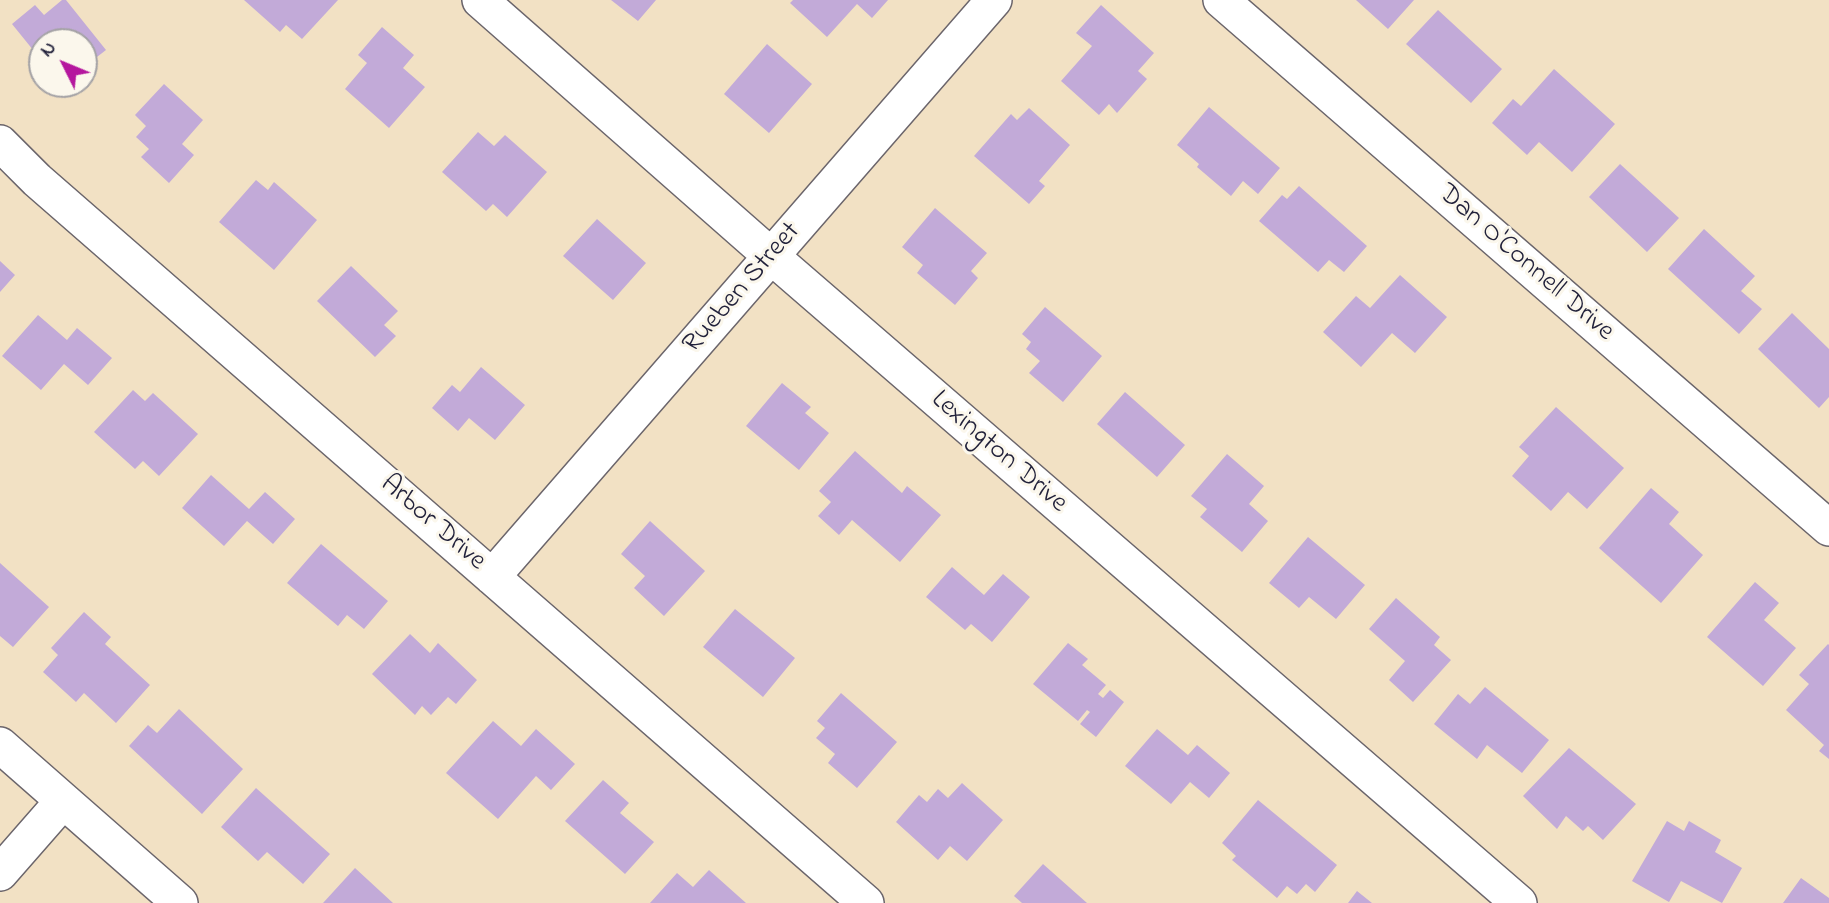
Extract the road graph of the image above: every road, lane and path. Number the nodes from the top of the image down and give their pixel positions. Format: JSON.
{"nodes":[{"id":1,"x":480,"y":0,"type":"edge"},
{"id":2,"x":994,"y":0,"type":"edge"},
{"id":3,"x":1221,"y":0,"type":"edge"},
{"id":4,"x":0,"y":142,"type":"edge"},
{"id":5,"x":771,"y":256,"type":"junction"},
{"id":6,"x":1829,"y":528,"type":"edge"},
{"id":7,"x":492,"y":577,"type":"junction"},
{"id":8,"x":0,"y":745,"type":"edge"},
{"id":9,"x":63,"y":801,"type":"junction"},
{"id":10,"x":0,"y":873,"type":"edge"},
{"id":11,"x":180,"y":903,"type":"edge"},
{"id":12,"x":866,"y":903,"type":"edge"},
{"id":13,"x":1519,"y":903,"type":"edge"}],
"edges":[{"from":1,"to":5,"type":"street","name":"Lexington Drive"},
{"from":2,"to":5,"type":"street","name":"Rueben Street"},
{"from":3,"to":6,"type":"street","name":"Dan O'Connell Drive"},
{"from":4,"to":7,"type":"street","name":"Arbor Drive"},
{"from":5,"to":7,"type":"street","name":"Rueben Street"},
{"from":5,"to":13,"type":"street","name":"Lexington Drive"},
{"from":7,"to":12,"type":"street","name":"Arbor Drive"},
{"from":8,"to":9,"type":"street"},
{"from":9,"to":10,"type":"street"},
{"from":9,"to":11,"type":"street"}]}
